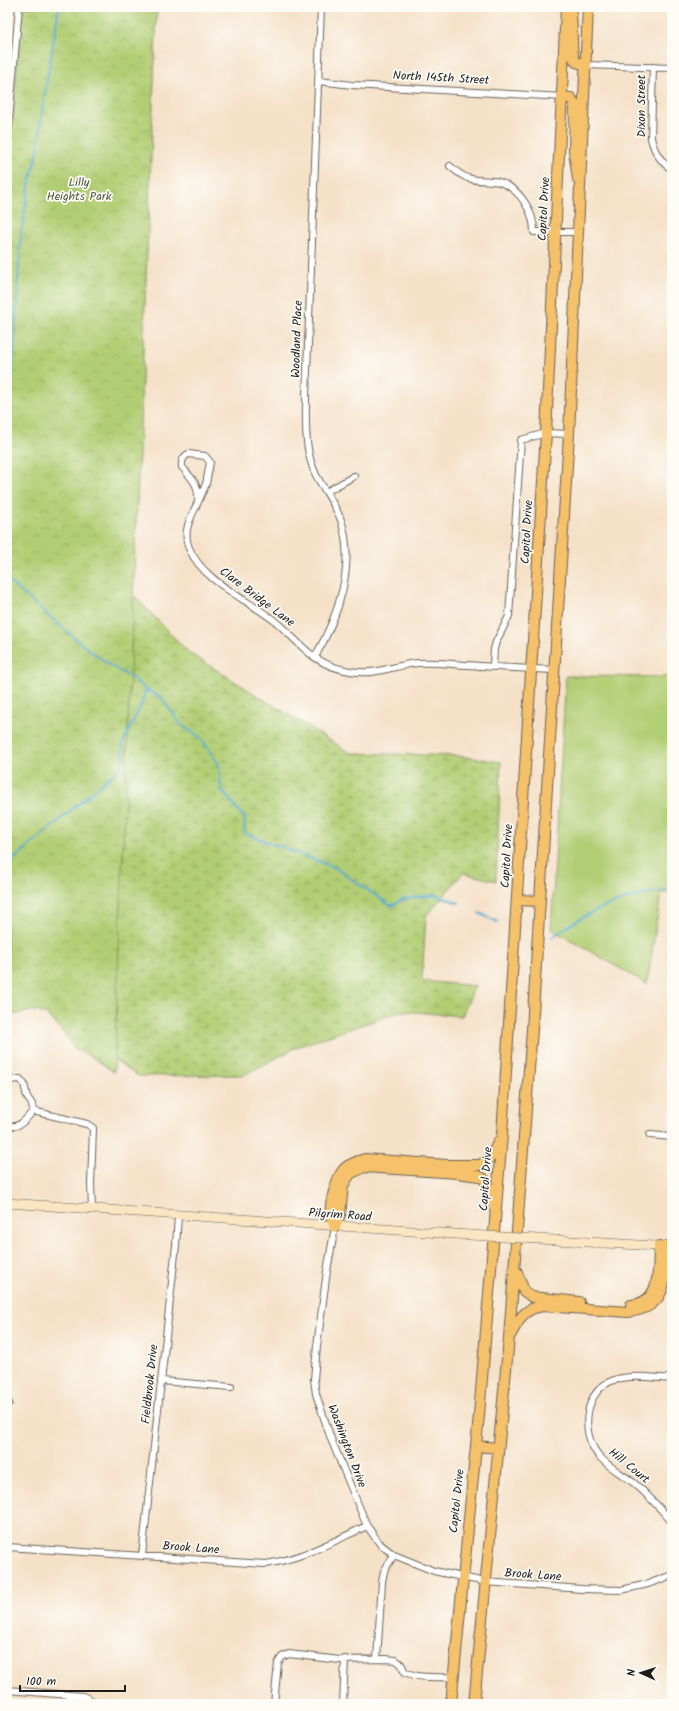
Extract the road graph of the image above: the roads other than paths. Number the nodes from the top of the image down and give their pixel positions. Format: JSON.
{"nodes":[{"id":1,"x":19,"y":7,"type":"edge"},
{"id":2,"x":321,"y":7,"type":"edge"},
{"id":3,"x":566,"y":7,"type":"edge"},
{"id":4,"x":570,"y":7,"type":"edge"},
{"id":5,"x":588,"y":7,"type":"edge"},
{"id":6,"x":586,"y":65,"type":"junction"},
{"id":7,"x":653,"y":67,"type":"junction"},
{"id":8,"x":672,"y":68,"type":"edge"},
{"id":9,"x":319,"y":81,"type":"junction"},
{"id":10,"x":563,"y":97,"type":"junction"},
{"id":11,"x":8,"y":113,"type":"edge"},
{"id":12,"x":7,"y":144,"type":"edge"},
{"id":13,"x":450,"y":166,"type":"dead end"},
{"id":14,"x":672,"y":169,"type":"edge"},
{"id":15,"x":581,"y":190,"type":"junction"},
{"id":16,"x":555,"y":231,"type":"junction"},
{"id":17,"x":579,"y":232,"type":"junction"},
{"id":18,"x":546,"y":433,"type":"junction"},
{"id":19,"x":569,"y":434,"type":"junction"},
{"id":20,"x":354,"y":476,"type":"dead end"},
{"id":21,"x":326,"y":492,"type":"junction"},
{"id":22,"x":198,"y":502,"type":"junction"},
{"id":23,"x":315,"y":657,"type":"junction"},
{"id":24,"x":493,"y":666,"type":"junction"},
{"id":25,"x":532,"y":669,"type":"junction"},
{"id":26,"x":555,"y":670,"type":"junction"},
{"id":27,"x":517,"y":900,"type":"junction"},
{"id":28,"x":540,"y":901,"type":"junction"},
{"id":29,"x":7,"y":1083,"type":"edge"},
{"id":30,"x":33,"y":1111,"type":"junction"},
{"id":31,"x":7,"y":1125,"type":"edge"},
{"id":32,"x":650,"y":1135,"type":"dead end"},
{"id":33,"x":502,"y":1136,"type":"junction"},
{"id":34,"x":672,"y":1137,"type":"edge"},
{"id":35,"x":7,"y":1203,"type":"edge"},
{"id":36,"x":92,"y":1209,"type":"junction"},
{"id":37,"x":496,"y":1215,"type":"junction"},
{"id":38,"x":178,"y":1216,"type":"junction"},
{"id":39,"x":335,"y":1227,"type":"junction"},
{"id":40,"x":666,"y":1246,"type":"edge"},
{"id":41,"x":515,"y":1266,"type":"junction"},
{"id":42,"x":509,"y":1338,"type":"junction"},
{"id":43,"x":672,"y":1379,"type":"edge"},
{"id":44,"x":162,"y":1381,"type":"junction"},
{"id":45,"x":231,"y":1387,"type":"dead end"},
{"id":46,"x":476,"y":1446,"type":"junction"},
{"id":47,"x":498,"y":1448,"type":"junction"},
{"id":48,"x":672,"y":1522,"type":"edge"},
{"id":49,"x":367,"y":1526,"type":"junction"},
{"id":50,"x":7,"y":1547,"type":"edge"},
{"id":51,"x":394,"y":1555,"type":"junction"},
{"id":52,"x":142,"y":1556,"type":"junction"},
{"id":53,"x":672,"y":1575,"type":"edge"},
{"id":54,"x":462,"y":1577,"type":"junction"},
{"id":55,"x":485,"y":1582,"type":"junction"},
{"id":56,"x":345,"y":1659,"type":"junction"},
{"id":57,"x":377,"y":1659,"type":"junction"},
{"id":58,"x":454,"y":1677,"type":"junction"},
{"id":59,"x":7,"y":1690,"type":"edge"},
{"id":60,"x":99,"y":1704,"type":"edge"},
{"id":61,"x":274,"y":1704,"type":"edge"},
{"id":62,"x":343,"y":1704,"type":"edge"},
{"id":63,"x":451,"y":1704,"type":"edge"},
{"id":64,"x":474,"y":1704,"type":"edge"}],
"edges":[{"from":1,"to":11,"type":"street"},
{"from":2,"to":9,"type":"street","name":"Woodland Place"},
{"from":3,"to":10,"type":"main road","name":"Capitol Drive"},
{"from":4,"to":6,"type":"main road"},
{"from":5,"to":6,"type":"main road"},
{"from":6,"to":7,"type":"street"},
{"from":6,"to":15,"type":"main road"},
{"from":7,"to":8,"type":"street"},
{"from":7,"to":14,"type":"street","name":"Dixon Street"},
{"from":9,"to":10,"type":"street","name":"North 145th Street"},
{"from":9,"to":21,"type":"street","name":"Woodland Place"},
{"from":10,"to":15,"type":"main road"},
{"from":10,"to":16,"type":"main road","name":"Capitol Drive"},
{"from":11,"to":12,"type":"street"},
{"from":13,"to":16,"type":"street"},
{"from":15,"to":17,"type":"main road"},
{"from":16,"to":17,"type":"street"},
{"from":16,"to":18,"type":"main road","name":"Capitol Drive"},
{"from":17,"to":19,"type":"main road"},
{"from":18,"to":19,"type":"street"},
{"from":18,"to":24,"type":"street"},
{"from":18,"to":25,"type":"main road","name":"Capitol Drive"},
{"from":19,"to":26,"type":"main road"},
{"from":20,"to":21,"type":"street"},
{"from":21,"to":23,"type":"street","name":"Woodland Place"},
{"from":22,"to":22,"type":"street","name":"Clare Bridge Lane"},
{"from":22,"to":23,"type":"street","name":"Clare Bridge Lane"},
{"from":23,"to":24,"type":"street","name":"Clare Bridge Lane"},
{"from":24,"to":25,"type":"street","name":"Clare Bridge Lane"},
{"from":25,"to":26,"type":"street","name":"Clare Bridge Lane"},
{"from":25,"to":27,"type":"main road","name":"Capitol Drive"},
{"from":26,"to":28,"type":"main road"},
{"from":27,"to":28,"type":"main road"},
{"from":27,"to":33,"type":"main road","name":"Capitol Drive"},
{"from":28,"to":41,"type":"main road"},
{"from":29,"to":30,"type":"street"},
{"from":30,"to":31,"type":"street"},
{"from":30,"to":36,"type":"street"},
{"from":32,"to":34,"type":"street"},
{"from":33,"to":37,"type":"main road","name":"Capitol Drive"},
{"from":33,"to":39,"type":"main road"},
{"from":35,"to":36,"type":"main road","name":"Pilgrim Road"},
{"from":36,"to":38,"type":"main road","name":"Pilgrim Road"},
{"from":37,"to":39,"type":"main road"},
{"from":37,"to":46,"type":"main road","name":"Capitol Drive"},
{"from":38,"to":39,"type":"main road","name":"Pilgrim Road"},
{"from":38,"to":44,"type":"street","name":"Fieldbrook Drive"},
{"from":39,"to":40,"type":"main road","name":"Pilgrim Road","bridge":true},
{"from":39,"to":49,"type":"street","name":"Washington Drive"},
{"from":40,"to":41,"type":"main road"},
{"from":40,"to":42,"type":"main road"},
{"from":41,"to":42,"type":"main road"},
{"from":42,"to":47,"type":"main road"},
{"from":43,"to":48,"type":"street","name":"Hill Court"},
{"from":44,"to":45,"type":"street"},
{"from":44,"to":52,"type":"street","name":"Fieldbrook Drive"},
{"from":46,"to":47,"type":"main road"},
{"from":46,"to":54,"type":"main road","name":"Capitol Drive"},
{"from":47,"to":55,"type":"main road"},
{"from":49,"to":51,"type":"street","name":"Washington Drive"},
{"from":49,"to":52,"type":"street","name":"Brook Lane"},
{"from":50,"to":52,"type":"street","name":"Brook Lane"},
{"from":51,"to":54,"type":"street","name":"Brook Lane"},
{"from":51,"to":57,"type":"street"},
{"from":53,"to":55,"type":"street","name":"Brook Lane"},
{"from":54,"to":55,"type":"street","name":"Brook Lane"},
{"from":54,"to":58,"type":"main road","name":"Capitol Drive"},
{"from":55,"to":64,"type":"main road"},
{"from":56,"to":57,"type":"street"},
{"from":56,"to":61,"type":"street"},
{"from":56,"to":62,"type":"street"},
{"from":57,"to":58,"type":"street"},
{"from":58,"to":63,"type":"main road","name":"Capitol Drive"},
{"from":59,"to":60,"type":"street"}]}
